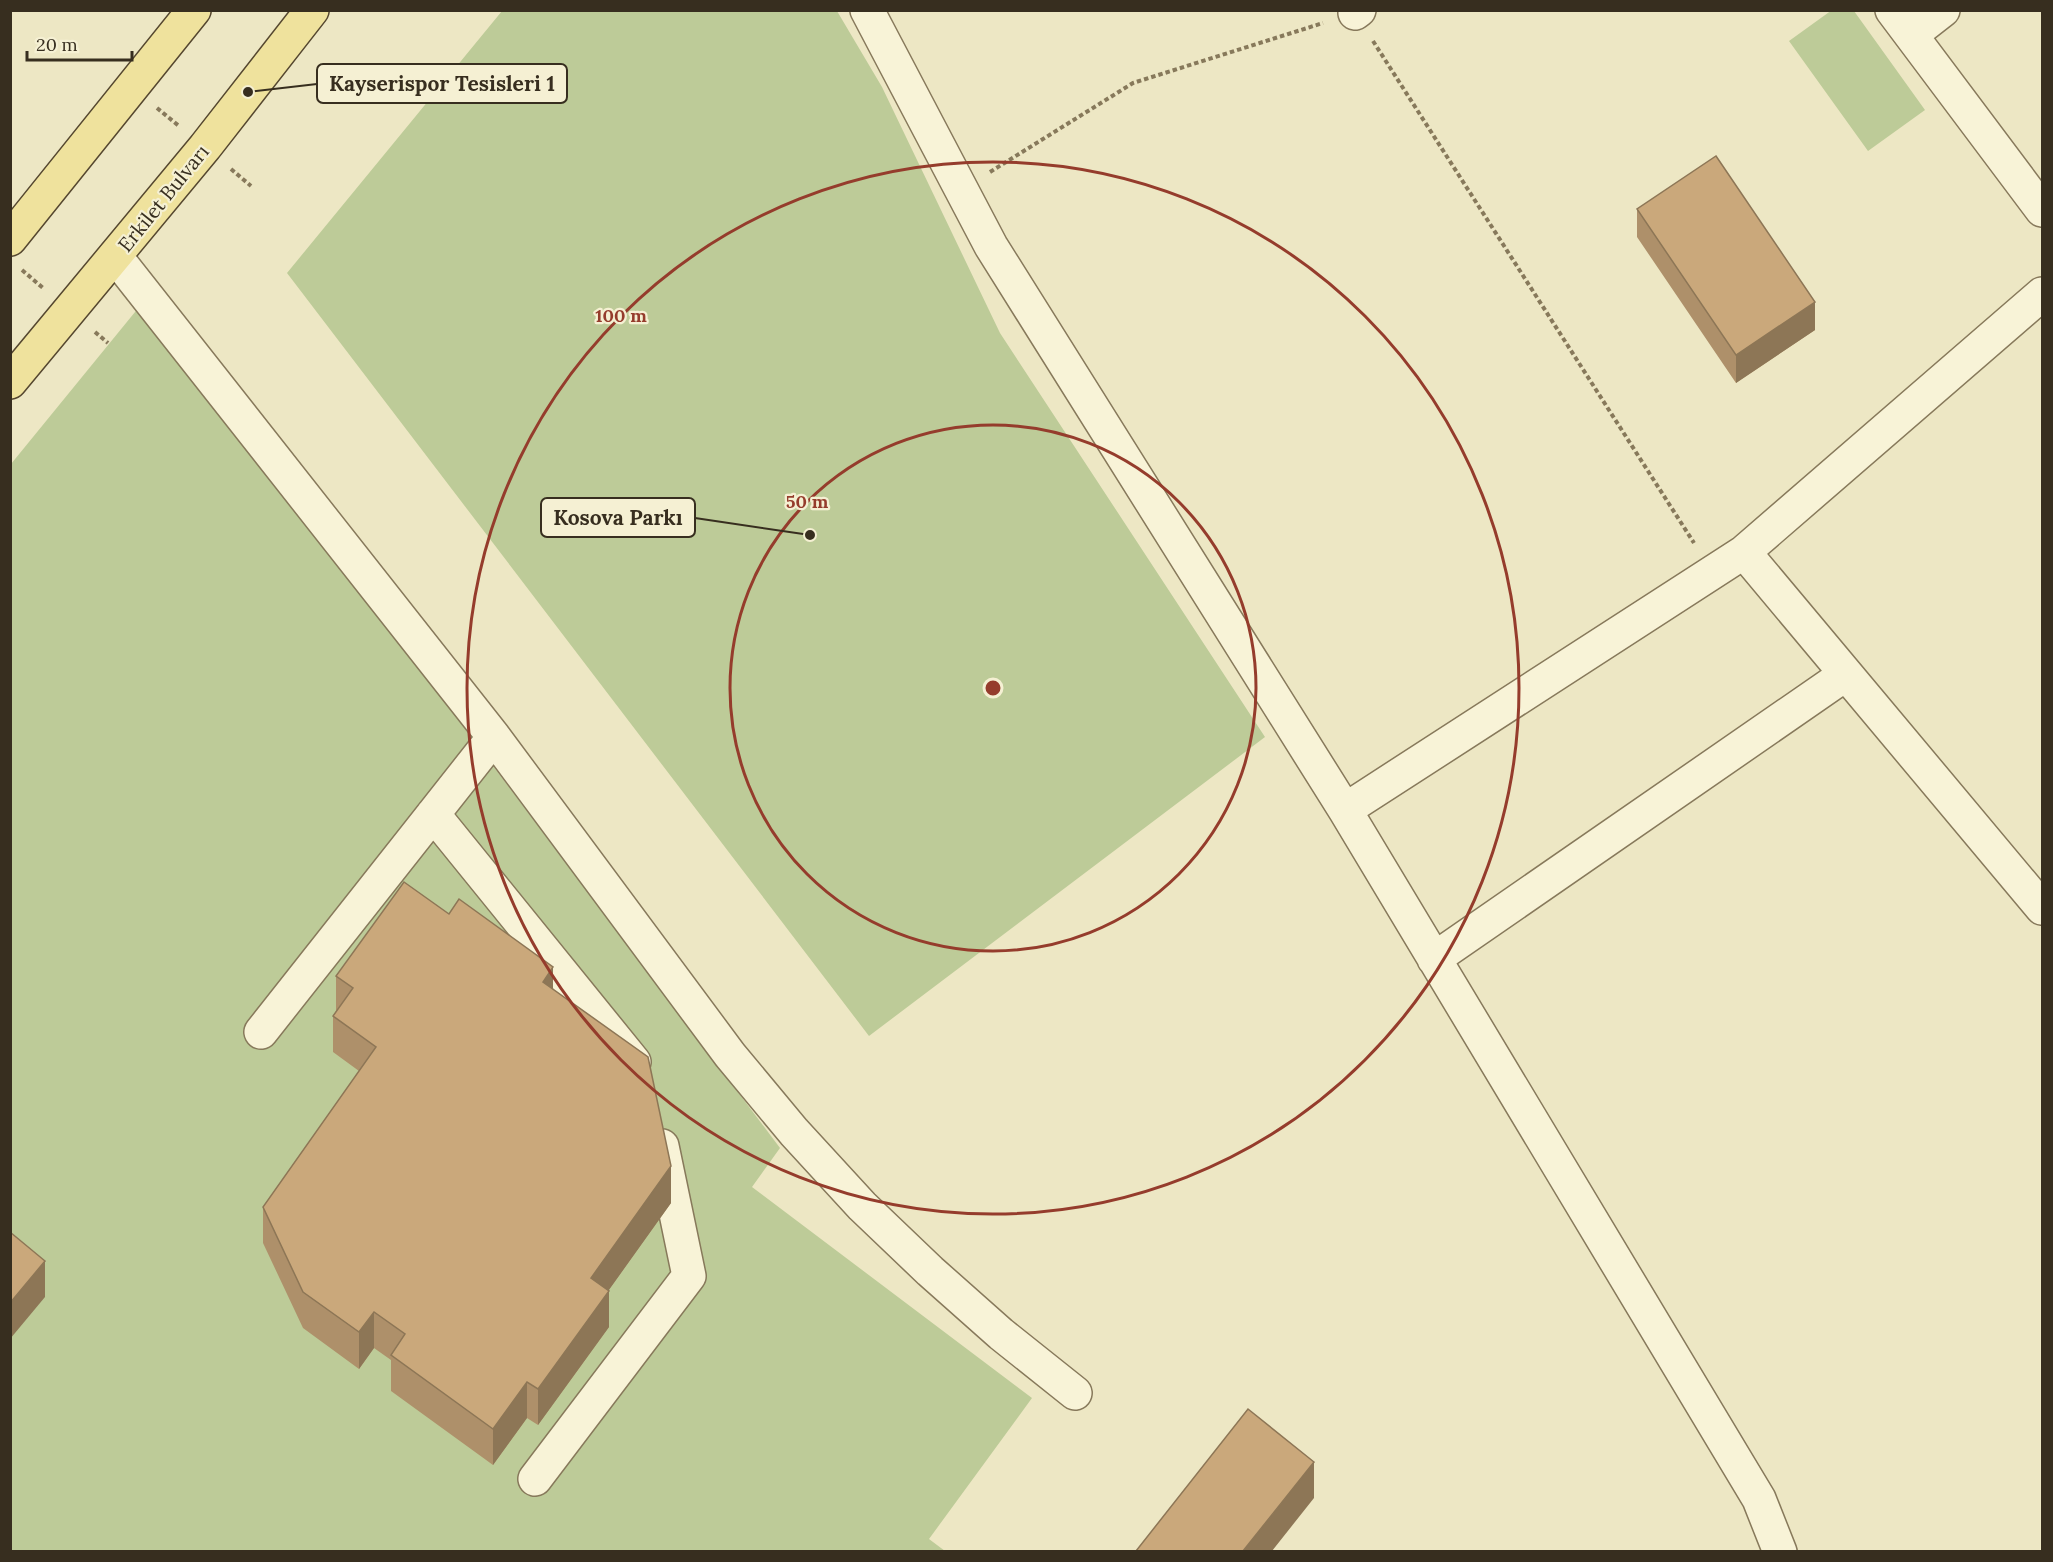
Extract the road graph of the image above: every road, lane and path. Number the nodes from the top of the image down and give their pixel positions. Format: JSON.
{"nodes":[{"id":1,"x":194,"y":10,"type":"edge"},
{"id":2,"x":312,"y":10,"type":"edge"},
{"id":3,"x":867,"y":10,"type":"edge"},
{"id":4,"x":1943,"y":10,"type":"edge"},
{"id":5,"x":1357,"y":12,"type":"edge"},
{"id":6,"x":1901,"y":23,"type":"edge"},
{"id":7,"x":961,"y":190,"type":"junction"},
{"id":8,"x":2043,"y":210,"type":"edge"},
{"id":9,"x":10,"y":239,"type":"edge"},
{"id":10,"x":115,"y":256,"type":"junction"},
{"id":11,"x":2043,"y":294,"type":"edge"},
{"id":12,"x":10,"y":382,"type":"edge"},
{"id":13,"x":1744,"y":552,"type":"junction"},
{"id":14,"x":1713,"y":572,"type":"junction"},
{"id":15,"x":1846,"y":674,"type":"junction"},
{"id":16,"x":494,"y":737,"type":"junction"},
{"id":17,"x":1345,"y":810,"type":"junction"},
{"id":18,"x":433,"y":814,"type":"junction"},
{"id":19,"x":2043,"y":908,"type":"edge"},
{"id":20,"x":1434,"y":959,"type":"junction"},
{"id":21,"x":261,"y":1032,"type":"dead end"},
{"id":22,"x":1075,"y":1393,"type":"dead end"},
{"id":23,"x":535,"y":1479,"type":"dead end"},
{"id":24,"x":1780,"y":1551,"type":"edge"}],
"edges":[{"from":1,"to":9,"type":"main road"},
{"from":2,"to":10,"type":"main road","name":"Erkilet Bulvarı"},
{"from":3,"to":7,"type":"street"},
{"from":4,"to":6,"type":"street"},
{"from":5,"to":7,"type":"path"},
{"from":5,"to":14,"type":"path"},
{"from":6,"to":8,"type":"street"},
{"from":7,"to":17,"type":"street"},
{"from":10,"to":12,"type":"main road","name":"Erkilet Bulvarı"},
{"from":10,"to":16,"type":"street"},
{"from":11,"to":13,"type":"street"},
{"from":13,"to":14,"type":"street"},
{"from":13,"to":15,"type":"street"},
{"from":14,"to":17,"type":"street"},
{"from":15,"to":19,"type":"street"},
{"from":15,"to":20,"type":"street"},
{"from":16,"to":18,"type":"street"},
{"from":16,"to":22,"type":"street"},
{"from":17,"to":20,"type":"street"},
{"from":18,"to":21,"type":"street"},
{"from":18,"to":23,"type":"street"},
{"from":20,"to":24,"type":"street"}]}
